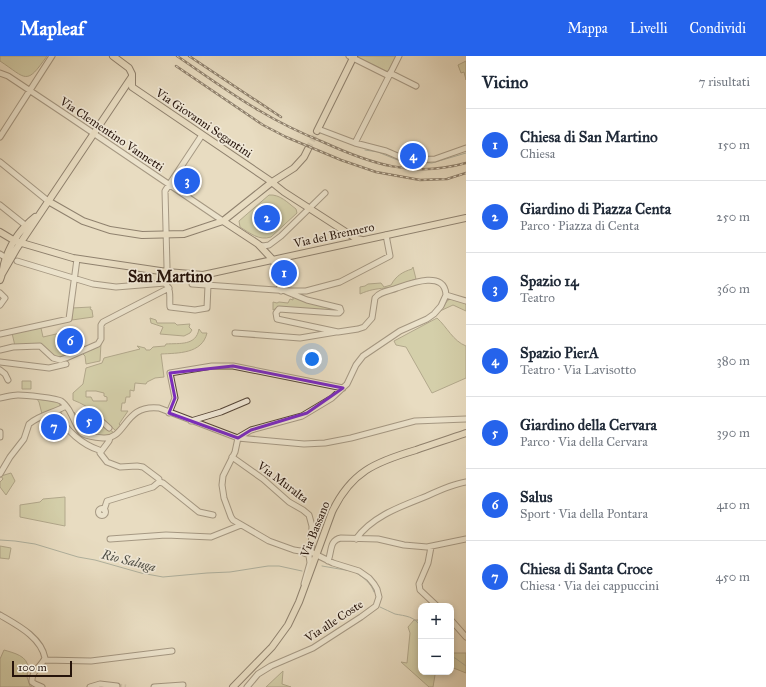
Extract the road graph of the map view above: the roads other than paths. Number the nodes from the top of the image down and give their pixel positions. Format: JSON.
{"nodes":[{"id":1,"x":52,"y":56,"type":"edge"},
{"id":2,"x":113,"y":56,"type":"edge"},
{"id":3,"x":399,"y":56,"type":"edge"},
{"id":4,"x":352,"y":57,"type":"edge"},
{"id":5,"x":0,"y":73,"type":"edge"},
{"id":6,"x":390,"y":75,"type":"junction"},
{"id":7,"x":132,"y":76,"type":"junction"},
{"id":8,"x":416,"y":86,"type":"dead end"},
{"id":9,"x":30,"y":90,"type":"junction"},
{"id":10,"x":318,"y":130,"type":"joint"},
{"id":11,"x":93,"y":134,"type":"junction"},
{"id":12,"x":202,"y":135,"type":"junction"},
{"id":13,"x":0,"y":137,"type":"edge"},
{"id":14,"x":355,"y":143,"type":"junction"},
{"id":15,"x":466,"y":148,"type":"edge"},
{"id":16,"x":308,"y":149,"type":"tunnel mouth"},
{"id":17,"x":0,"y":162,"type":"edge"},
{"id":18,"x":285,"y":175,"type":"junction"},
{"id":19,"x":272,"y":182,"type":"junction"},
{"id":20,"x":169,"y":185,"type":"junction"},
{"id":21,"x":262,"y":190,"type":"junction"},
{"id":22,"x":284,"y":192,"type":"junction"},
{"id":23,"x":325,"y":193,"type":"dead end"},
{"id":24,"x":48,"y":201,"type":"junction"},
{"id":25,"x":0,"y":205,"type":"edge"},
{"id":26,"x":310,"y":208,"type":"junction"},
{"id":27,"x":235,"y":212,"type":"junction"},
{"id":28,"x":40,"y":214,"type":"junction"},
{"id":29,"x":466,"y":218,"type":"edge"},
{"id":30,"x":223,"y":221,"type":"junction"},
{"id":31,"x":25,"y":225,"type":"junction"},
{"id":32,"x":0,"y":232,"type":"edge"},
{"id":33,"x":239,"y":232,"type":"junction"},
{"id":34,"x":349,"y":234,"type":"junction"},
{"id":35,"x":166,"y":235,"type":"junction"},
{"id":36,"x":386,"y":235,"type":"junction"},
{"id":37,"x":363,"y":240,"type":"junction"},
{"id":38,"x":18,"y":242,"type":"junction"},
{"id":39,"x":258,"y":244,"type":"junction"},
{"id":40,"x":345,"y":244,"type":"junction"},
{"id":41,"x":0,"y":254,"type":"edge"},
{"id":42,"x":77,"y":259,"type":"junction"},
{"id":43,"x":11,"y":260,"type":"junction"},
{"id":44,"x":273,"y":260,"type":"junction"},
{"id":45,"x":167,"y":272,"type":"junction"},
{"id":46,"x":192,"y":275,"type":"junction"},
{"id":47,"x":1,"y":277,"type":"edge"},
{"id":48,"x":74,"y":279,"type":"junction"},
{"id":49,"x":165,"y":283,"type":"junction"},
{"id":50,"x":208,"y":285,"type":"junction"},
{"id":51,"x":169,"y":288,"type":"junction"},
{"id":52,"x":282,"y":291,"type":"junction"},
{"id":53,"x":0,"y":293,"type":"edge"},
{"id":54,"x":446,"y":295,"type":"junction"},
{"id":55,"x":466,"y":301,"type":"edge"},
{"id":56,"x":0,"y":305,"type":"edge"},
{"id":57,"x":338,"y":332,"type":"junction"},
{"id":58,"x":235,"y":333,"type":"dead end"},
{"id":59,"x":0,"y":334,"type":"edge"},
{"id":60,"x":0,"y":350,"type":"edge"},
{"id":61,"x":0,"y":362,"type":"edge"},
{"id":62,"x":66,"y":364,"type":"dead end"},
{"id":63,"x":0,"y":370,"type":"edge"},
{"id":64,"x":8,"y":380,"type":"dead end"},
{"id":65,"x":343,"y":388,"type":"junction"},
{"id":66,"x":0,"y":398,"type":"edge"},
{"id":67,"x":247,"y":402,"type":"dead end"},
{"id":68,"x":66,"y":406,"type":"junction"},
{"id":69,"x":89,"y":410,"type":"dead end"},
{"id":70,"x":169,"y":412,"type":"junction"},
{"id":71,"x":59,"y":414,"type":"dead end"},
{"id":72,"x":466,"y":419,"type":"edge"},
{"id":73,"x":191,"y":421,"type":"junction"},
{"id":74,"x":110,"y":428,"type":"dead end"},
{"id":75,"x":0,"y":432,"type":"edge"},
{"id":76,"x":466,"y":433,"type":"edge"},
{"id":77,"x":0,"y":437,"type":"edge"},
{"id":78,"x":110,"y":438,"type":"junction"},
{"id":79,"x":238,"y":438,"type":"junction"},
{"id":80,"x":99,"y":450,"type":"dead end"},
{"id":81,"x":232,"y":457,"type":"junction"},
{"id":82,"x":0,"y":474,"type":"edge"},
{"id":83,"x":159,"y":482,"type":"junction"},
{"id":84,"x":466,"y":482,"type":"edge"},
{"id":85,"x":104,"y":510,"type":"dead end"},
{"id":86,"x":213,"y":515,"type":"dead end"},
{"id":87,"x":241,"y":525,"type":"junction"},
{"id":88,"x":110,"y":539,"type":"dead end"},
{"id":89,"x":356,"y":539,"type":"junction"},
{"id":90,"x":466,"y":539,"type":"edge"},
{"id":91,"x":431,"y":547,"type":"junction"},
{"id":92,"x":301,"y":552,"type":"junction"},
{"id":93,"x":314,"y":554,"type":"junction"},
{"id":94,"x":328,"y":561,"type":"junction"},
{"id":95,"x":304,"y":589,"type":"junction"},
{"id":96,"x":434,"y":603,"type":"edge"},
{"id":97,"x":0,"y":615,"type":"edge"},
{"id":98,"x":454,"y":623,"type":"edge"},
{"id":99,"x":466,"y":637,"type":"edge"},
{"id":100,"x":172,"y":651,"type":"dead end"},
{"id":101,"x":44,"y":660,"type":"junction"},
{"id":102,"x":183,"y":685,"type":"dead end"},
{"id":103,"x":117,"y":686,"type":"edge"},
{"id":104,"x":42,"y":687,"type":"edge"},
{"id":105,"x":90,"y":687,"type":"edge"},
{"id":106,"x":154,"y":687,"type":"edge"},
{"id":107,"x":233,"y":687,"type":"edge"},
{"id":108,"x":247,"y":687,"type":"edge"}],
"edges":[{"from":1,"to":9,"type":"street"},
{"from":2,"to":7,"type":"main road"},
{"from":3,"to":6,"type":"street"},
{"from":4,"to":6,"type":"street"},
{"from":4,"to":10,"type":"main road"},
{"from":5,"to":9,"type":"street","name":"Via Clementino Vannetti"},
{"from":6,"to":8,"type":"street"},
{"from":6,"to":14,"type":"street"},
{"from":7,"to":11,"type":"main road"},
{"from":7,"to":12,"type":"main road","name":"Via Giovanni Segantini"},
{"from":9,"to":11,"type":"street","name":"Via Clementino Vannetti"},
{"from":9,"to":13,"type":"street"},
{"from":10,"to":14,"type":"street"},
{"from":11,"to":20,"type":"street","name":"Via Clementino Vannetti"},
{"from":11,"to":24,"type":"main road"},
{"from":12,"to":19,"type":"main road","name":"Via Giovanni Segantini"},
{"from":12,"to":20,"type":"street"},
{"from":14,"to":15,"type":"street"},
{"from":16,"to":18,"type":"main road"},
{"from":17,"to":24,"type":"street"},
{"from":18,"to":19,"type":"main road"},
{"from":18,"to":22,"type":"main road"},
{"from":19,"to":21,"type":"main road"},
{"from":19,"to":22,"type":"main road","name":"Via Giovanni Segantini"},
{"from":20,"to":30,"type":"street","name":"Via Clementino Vannetti"},
{"from":20,"to":35,"type":"street"},
{"from":21,"to":22,"type":"main road"},
{"from":21,"to":27,"type":"main road"},
{"from":22,"to":26,"type":"main road","name":"Via Giovanni Segantini"},
{"from":23,"to":26,"type":"street"},
{"from":24,"to":28,"type":"main road"},
{"from":24,"to":35,"type":"main road"},
{"from":25,"to":31,"type":"street"},
{"from":26,"to":34,"type":"main road","name":"Via Giovanni Segantini"},
{"from":26,"to":39,"type":"street"},
{"from":27,"to":30,"type":"main road"},
{"from":27,"to":33,"type":"main road"},
{"from":28,"to":31,"type":"main road"},
{"from":28,"to":38,"type":"main road"},
{"from":29,"to":36,"type":"main road","name":"Via del Brennero"},
{"from":30,"to":33,"type":"main road"},
{"from":30,"to":35,"type":"main road"},
{"from":31,"to":38,"type":"main road"},
{"from":32,"to":38,"type":"main road","name":"Via del Brennero"},
{"from":33,"to":39,"type":"main road"},
{"from":34,"to":37,"type":"main road","name":"Via Giovanni Segantini"},
{"from":34,"to":40,"type":"main road"},
{"from":35,"to":45,"type":"street"},
{"from":36,"to":37,"type":"main road","name":"Via del Brennero"},
{"from":36,"to":52,"type":"street"},
{"from":37,"to":40,"type":"main road","name":"Via del Brennero"},
{"from":38,"to":42,"type":"main road","name":"Via del Brennero"},
{"from":38,"to":43,"type":"main road"},
{"from":39,"to":44,"type":"main road"},
{"from":40,"to":44,"type":"main road","name":"Via del Brennero"},
{"from":41,"to":43,"type":"street"},
{"from":42,"to":45,"type":"main road","name":"Via del Brennero"},
{"from":42,"to":48,"type":"street"},
{"from":43,"to":47,"type":"main road"},
{"from":43,"to":48,"type":"street"},
{"from":44,"to":46,"type":"main road","name":"Via del Brennero"},
{"from":44,"to":52,"type":"street"},
{"from":45,"to":46,"type":"main road","name":"Via del Brennero"},
{"from":45,"to":49,"type":"street"},
{"from":46,"to":50,"type":"street"},
{"from":48,"to":49,"type":"street"},
{"from":48,"to":59,"type":"street"},
{"from":49,"to":51,"type":"street"},
{"from":50,"to":51,"type":"street"},
{"from":50,"to":52,"type":"street"},
{"from":51,"to":60,"type":"street"},
{"from":52,"to":57,"type":"street"},
{"from":53,"to":56,"type":"street"},
{"from":54,"to":55,"type":"street"},
{"from":54,"to":57,"type":"street"},
{"from":54,"to":65,"type":"street"},
{"from":57,"to":58,"type":"street"},
{"from":61,"to":62,"type":"street"},
{"from":63,"to":64,"type":"street"},
{"from":65,"to":70,"type":"street"},
{"from":65,"to":79,"type":"street"},
{"from":66,"to":68,"type":"street"},
{"from":67,"to":73,"type":"street"},
{"from":68,"to":78,"type":"street"},
{"from":68,"to":82,"type":"street"},
{"from":69,"to":74,"type":"street"},
{"from":70,"to":73,"type":"street"},
{"from":70,"to":78,"type":"street"},
{"from":71,"to":80,"type":"street"},
{"from":72,"to":79,"type":"street"},
{"from":73,"to":79,"type":"street"},
{"from":75,"to":77,"type":"street"},
{"from":76,"to":93,"type":"main road","name":"Via Bassano"},
{"from":78,"to":83,"type":"street"},
{"from":79,"to":81,"type":"street"},
{"from":81,"to":87,"type":"street"},
{"from":81,"to":93,"type":"street","name":"Via Muralta"},
{"from":83,"to":85,"type":"street"},
{"from":83,"to":86,"type":"street"},
{"from":84,"to":89,"type":"street"},
{"from":87,"to":88,"type":"street"},
{"from":87,"to":92,"type":"street"},
{"from":89,"to":91,"type":"street"},
{"from":89,"to":94,"type":"street"},
{"from":90,"to":91,"type":"street"},
{"from":91,"to":96,"type":"street"},
{"from":92,"to":93,"type":"street"},
{"from":92,"to":95,"type":"street"},
{"from":93,"to":94,"type":"street","name":"Via alle Coste"},
{"from":93,"to":95,"type":"main road","name":"Via Bassano"},
{"from":94,"to":108,"type":"street","name":"Via alle Coste"},
{"from":95,"to":107,"type":"main road","name":"Via Bassano"},
{"from":97,"to":101,"type":"street"},
{"from":98,"to":99,"type":"street"},
{"from":100,"to":101,"type":"street"},
{"from":101,"to":104,"type":"street"},
{"from":102,"to":106,"type":"street"},
{"from":103,"to":105,"type":"street"}]}
